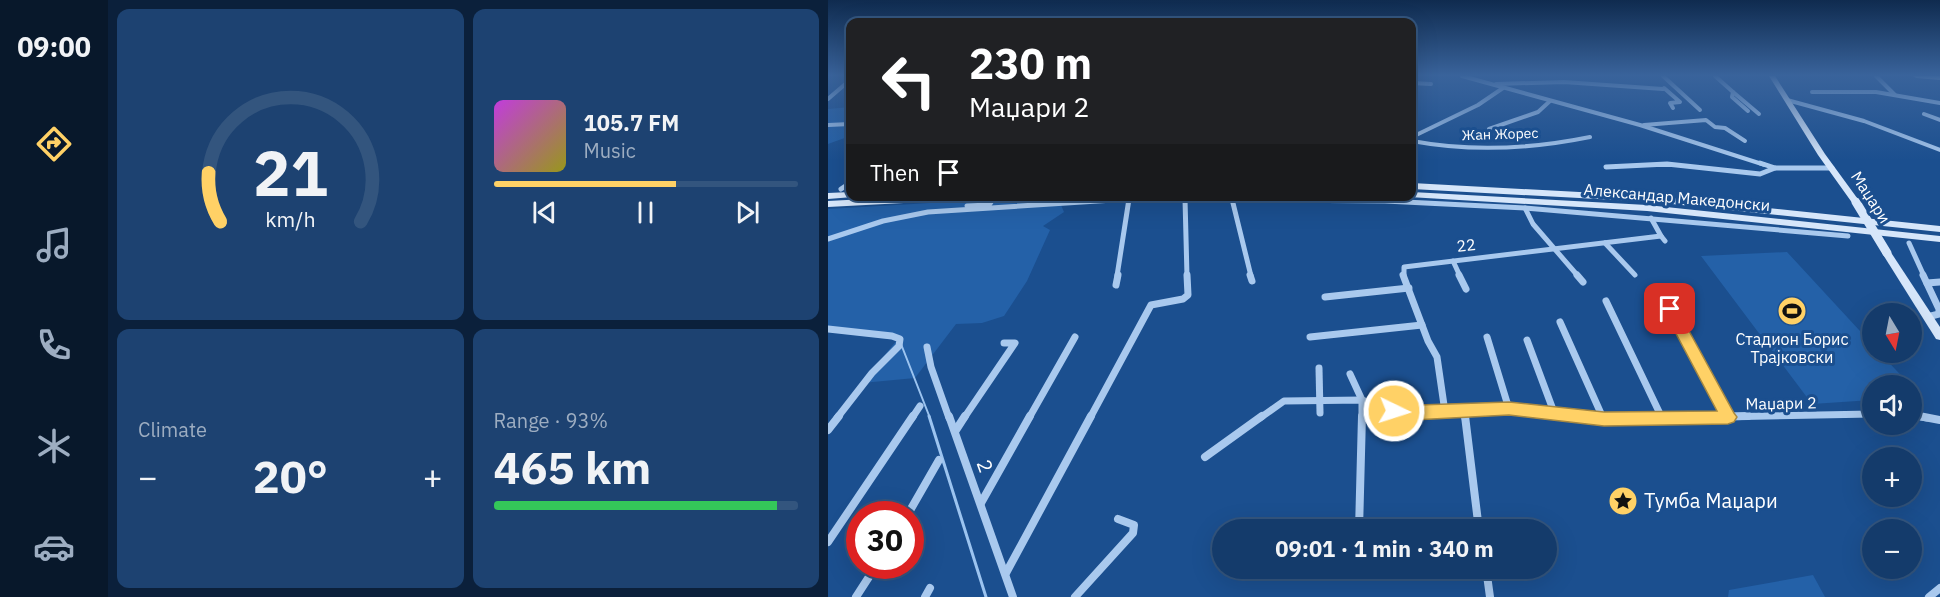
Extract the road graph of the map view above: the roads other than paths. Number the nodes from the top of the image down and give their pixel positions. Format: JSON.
{"nodes":[{"id":1,"x":1480,"y":104,"type":"edge"},
{"id":2,"x":1546,"y":104,"type":"edge"},
{"id":3,"x":1564,"y":104,"type":"edge"},
{"id":4,"x":1671,"y":104,"type":"edge"},
{"id":5,"x":1693,"y":104,"type":"edge"},
{"id":6,"x":1740,"y":104,"type":"edge"},
{"id":7,"x":1748,"y":104,"type":"edge"},
{"id":8,"x":1789,"y":104,"type":"edge"},
{"id":9,"x":1800,"y":104,"type":"edge"},
{"id":10,"x":1673,"y":108,"type":"dead end"},
{"id":11,"x":1700,"y":110,"type":"dead end"},
{"id":12,"x":1748,"y":111,"type":"dead end"},
{"id":13,"x":1760,"y":114,"type":"dead end"},
{"id":14,"x":1924,"y":114,"type":"dead end"},
{"id":15,"x":1940,"y":120,"type":"edge"},
{"id":16,"x":846,"y":124,"type":"edge"},
{"id":17,"x":828,"y":125,"type":"edge"},
{"id":18,"x":1640,"y":125,"type":"junction"},
{"id":19,"x":1489,"y":129,"type":"dead end"},
{"id":20,"x":1416,"y":137,"type":"edge"},
{"id":21,"x":1590,"y":137,"type":"dead end"},
{"id":22,"x":1416,"y":140,"type":"edge"},
{"id":23,"x":1744,"y":141,"type":"dead end"},
{"id":24,"x":1940,"y":150,"type":"edge"},
{"id":25,"x":1606,"y":167,"type":"dead end"},
{"id":26,"x":1775,"y":168,"type":"junction"},
{"id":27,"x":1832,"y":168,"type":"junction"},
{"id":28,"x":846,"y":186,"type":"edge"},
{"id":29,"x":1416,"y":186,"type":"edge"},
{"id":30,"x":841,"y":189,"type":"dead end"},
{"id":31,"x":846,"y":195,"type":"edge"},
{"id":32,"x":1416,"y":195,"type":"edge"},
{"id":33,"x":828,"y":196,"type":"edge"},
{"id":34,"x":885,"y":201,"type":"edge"},
{"id":35,"x":992,"y":201,"type":"edge"},
{"id":36,"x":1099,"y":201,"type":"edge"},
{"id":37,"x":1129,"y":201,"type":"edge"},
{"id":38,"x":1185,"y":201,"type":"edge"},
{"id":39,"x":1232,"y":201,"type":"edge"},
{"id":40,"x":1385,"y":201,"type":"edge"},
{"id":41,"x":828,"y":204,"type":"edge"},
{"id":42,"x":958,"y":207,"type":"dead end"},
{"id":43,"x":1525,"y":208,"type":"junction"},
{"id":44,"x":1651,"y":218,"type":"junction"},
{"id":45,"x":1940,"y":229,"type":"edge"},
{"id":46,"x":1848,"y":236,"type":"dead end"},
{"id":47,"x":828,"y":239,"type":"edge"},
{"id":48,"x":1940,"y":239,"type":"edge"},
{"id":49,"x":1605,"y":243,"type":"junction"},
{"id":50,"x":1909,"y":243,"type":"dead end"},
{"id":51,"x":1553,"y":249,"type":"junction"},
{"id":52,"x":1453,"y":261,"type":"junction"},
{"id":53,"x":1635,"y":275,"type":"dead end"},
{"id":54,"x":1252,"y":281,"type":"dead end"},
{"id":55,"x":1583,"y":282,"type":"dead end"},
{"id":56,"x":1940,"y":282,"type":"edge"},
{"id":57,"x":1927,"y":283,"type":"junction"},
{"id":58,"x":1116,"y":285,"type":"dead end"},
{"id":59,"x":1409,"y":288,"type":"junction"},
{"id":60,"x":1466,"y":289,"type":"dead end"},
{"id":61,"x":1659,"y":289,"type":"dead end"},
{"id":62,"x":1325,"y":297,"type":"dead end"},
{"id":63,"x":1606,"y":301,"type":"dead end"},
{"id":64,"x":1927,"y":317,"type":"junction"},
{"id":65,"x":1560,"y":322,"type":"dead end"},
{"id":66,"x":1422,"y":325,"type":"junction"},
{"id":67,"x":828,"y":329,"type":"edge"},
{"id":68,"x":1940,"y":336,"type":"edge"},
{"id":69,"x":1075,"y":337,"type":"dead end"},
{"id":70,"x":1487,"y":337,"type":"dead end"},
{"id":71,"x":1310,"y":338,"type":"dead end"},
{"id":72,"x":1527,"y":340,"type":"dead end"},
{"id":73,"x":1004,"y":343,"type":"dead end"},
{"id":74,"x":927,"y":347,"type":"dead end"},
{"id":75,"x":1319,"y":368,"type":"dead end"},
{"id":76,"x":1350,"y":374,"type":"dead end"},
{"id":77,"x":1320,"y":400,"type":"junction"},
{"id":78,"x":1362,"y":400,"type":"junction"},
{"id":79,"x":920,"y":406,"type":"dead end"},
{"id":80,"x":1509,"y":409,"type":"junction"},
{"id":81,"x":1464,"y":411,"type":"junction"},
{"id":82,"x":1446,"y":412,"type":"junction"},
{"id":83,"x":1320,"y":413,"type":"dead end"},
{"id":84,"x":1862,"y":414,"type":"edge"},
{"id":85,"x":1555,"y":415,"type":"junction"},
{"id":86,"x":1728,"y":417,"type":"junction"},
{"id":87,"x":1922,"y":417,"type":"edge"},
{"id":88,"x":1604,"y":419,"type":"junction"},
{"id":89,"x":1663,"y":419,"type":"junction"},
{"id":90,"x":1940,"y":420,"type":"edge"},
{"id":91,"x":828,"y":430,"type":"edge"},
{"id":92,"x":956,"y":430,"type":"junction"},
{"id":93,"x":1205,"y":457,"type":"dead end"},
{"id":94,"x":939,"y":460,"type":"dead end"},
{"id":95,"x":915,"y":501,"type":"edge"},
{"id":96,"x":981,"y":503,"type":"junction"},
{"id":97,"x":1118,"y":519,"type":"dead end"},
{"id":98,"x":1359,"y":519,"type":"edge"},
{"id":99,"x":1478,"y":519,"type":"edge"},
{"id":100,"x":828,"y":542,"type":"edge"},
{"id":101,"x":1006,"y":573,"type":"junction"},
{"id":102,"x":868,"y":579,"type":"edge"},
{"id":103,"x":1488,"y":579,"type":"edge"},
{"id":104,"x":930,"y":588,"type":"dead end"},
{"id":105,"x":1940,"y":588,"type":"edge"},
{"id":106,"x":856,"y":597,"type":"edge"},
{"id":107,"x":925,"y":597,"type":"edge"},
{"id":108,"x":1013,"y":597,"type":"edge"},
{"id":109,"x":1075,"y":597,"type":"edge"},
{"id":110,"x":1490,"y":597,"type":"edge"},
{"id":111,"x":1929,"y":597,"type":"edge"}],
"edges":[{"from":1,"to":20,"type":"street"},
{"from":2,"to":19,"type":"street"},
{"from":3,"to":18,"type":"street"},
{"from":4,"to":10,"type":"street"},
{"from":5,"to":11,"type":"street"},
{"from":6,"to":12,"type":"street"},
{"from":7,"to":13,"type":"street"},
{"from":8,"to":27,"type":"street","name":"Маџари"},
{"from":9,"to":24,"type":"street"},
{"from":14,"to":15,"type":"street"},
{"from":16,"to":17,"type":"street"},
{"from":18,"to":23,"type":"street"},
{"from":18,"to":26,"type":"street"},
{"from":21,"to":22,"type":"street","name":"Жан Жорес"},
{"from":25,"to":26,"type":"street"},
{"from":26,"to":27,"type":"street"},
{"from":27,"to":64,"type":"street","name":"Маџари","bridge":true},
{"from":28,"to":30,"type":"street"},
{"from":29,"to":45,"type":"street","name":"Александар Македонски"},
{"from":31,"to":33,"type":"street"},
{"from":32,"to":48,"type":"street","name":"Александар Македонски"},
{"from":34,"to":41,"type":"street"},
{"from":35,"to":42,"type":"street"},
{"from":36,"to":47,"type":"street"},
{"from":37,"to":58,"type":"street"},
{"from":38,"to":101,"type":"street"},
{"from":39,"to":54,"type":"street"},
{"from":40,"to":43,"type":"street"},
{"from":43,"to":44,"type":"street"},
{"from":43,"to":51,"type":"street"},
{"from":44,"to":46,"type":"street"},
{"from":44,"to":49,"type":"street","name":"22"},
{"from":49,"to":51,"type":"street","name":"22"},
{"from":49,"to":53,"type":"street"},
{"from":50,"to":57,"type":"street"},
{"from":51,"to":52,"type":"street","name":"22"},
{"from":51,"to":55,"type":"street"},
{"from":52,"to":59,"type":"street","name":"22"},
{"from":52,"to":60,"type":"street"},
{"from":56,"to":57,"type":"street"},
{"from":57,"to":64,"type":"street"},
{"from":59,"to":62,"type":"street"},
{"from":59,"to":66,"type":"street","name":"22"},
{"from":61,"to":86,"type":"street","name":"Маџари 2"},
{"from":63,"to":89,"type":"street"},
{"from":64,"to":68,"type":"street","name":"Маџари"},
{"from":65,"to":88,"type":"street"},
{"from":66,"to":71,"type":"street"},
{"from":66,"to":82,"type":"street","name":"22"},
{"from":67,"to":91,"type":"street"},
{"from":69,"to":96,"type":"street"},
{"from":70,"to":80,"type":"street"},
{"from":72,"to":85,"type":"street"},
{"from":73,"to":92,"type":"street"},
{"from":74,"to":92,"type":"street","name":"2"},
{"from":75,"to":77,"type":"street"},
{"from":76,"to":78,"type":"street"},
{"from":77,"to":78,"type":"street"},
{"from":77,"to":83,"type":"street"},
{"from":77,"to":93,"type":"street"},
{"from":78,"to":82,"type":"street"},
{"from":78,"to":98,"type":"street"},
{"from":79,"to":100,"type":"street"},
{"from":80,"to":81,"type":"street"},
{"from":80,"to":85,"type":"street"},
{"from":81,"to":82,"type":"street"},
{"from":81,"to":99,"type":"street"},
{"from":84,"to":86,"type":"street","name":"Маџари 2"},
{"from":85,"to":88,"type":"street"},
{"from":86,"to":89,"type":"street"},
{"from":87,"to":90,"type":"street"},
{"from":88,"to":89,"type":"street"},
{"from":92,"to":96,"type":"street","name":"2"},
{"from":94,"to":95,"type":"street"},
{"from":96,"to":101,"type":"street","name":"2"},
{"from":97,"to":109,"type":"street"},
{"from":101,"to":108,"type":"street","name":"2"},
{"from":102,"to":106,"type":"street"},
{"from":103,"to":110,"type":"street"},
{"from":104,"to":107,"type":"street"},
{"from":105,"to":111,"type":"street"}]}
